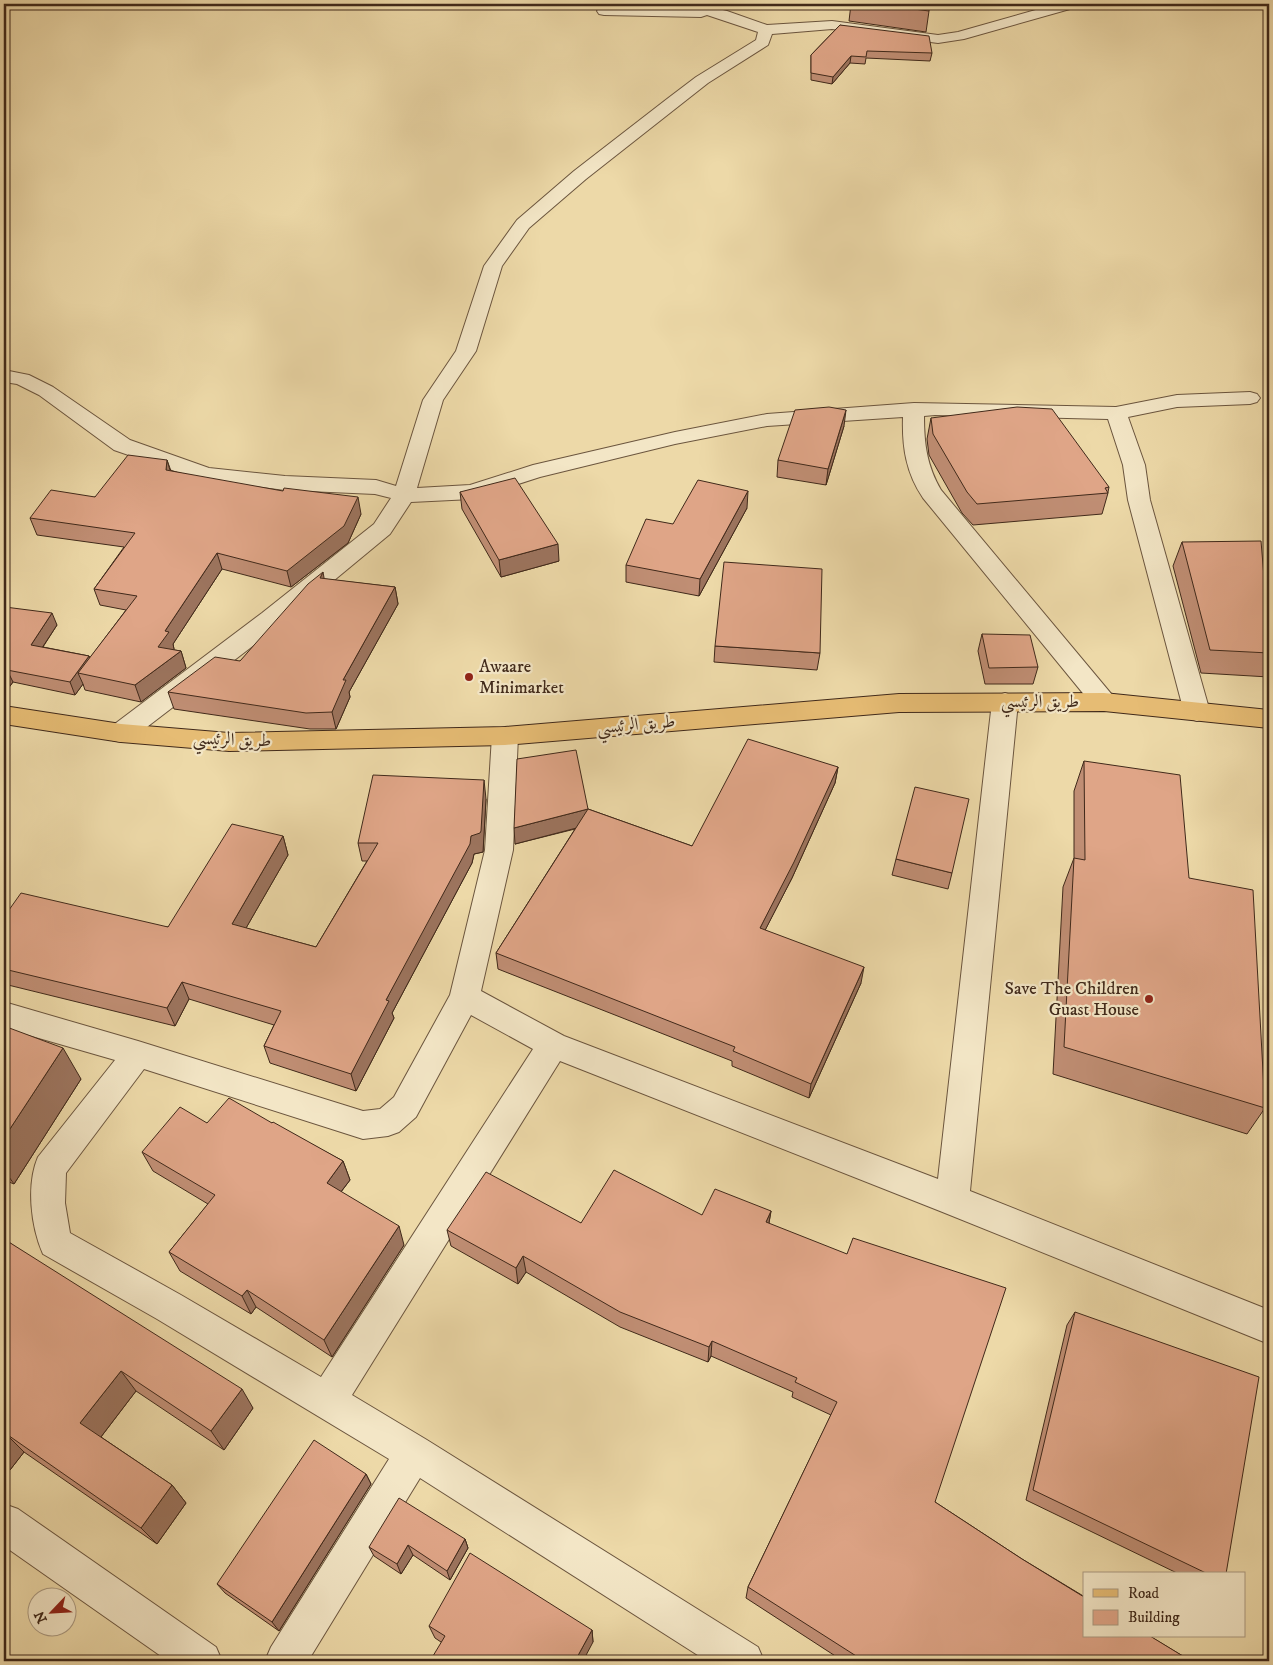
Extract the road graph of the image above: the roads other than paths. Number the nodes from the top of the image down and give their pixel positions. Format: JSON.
{"nodes":[{"id":1,"x":680,"y":4,"type":"edge"},
{"id":2,"x":1072,"y":4,"type":"edge"},
{"id":3,"x":604,"y":11,"type":"dead end"},
{"id":4,"x":722,"y":14,"type":"junction"},
{"id":5,"x":766,"y":30,"type":"junction"},
{"id":6,"x":6,"y":378,"type":"edge"},
{"id":7,"x":1250,"y":398,"type":"dead end"},
{"id":8,"x":914,"y":409,"type":"junction"},
{"id":9,"x":1116,"y":413,"type":"junction"},
{"id":10,"x":404,"y":495,"type":"junction"},
{"id":11,"x":1005,"y":702,"type":"junction"},
{"id":12,"x":1104,"y":702,"type":"junction"},
{"id":13,"x":1196,"y":712,"type":"junction"},
{"id":14,"x":5,"y":717,"type":"edge"},
{"id":15,"x":1269,"y":719,"type":"edge"},
{"id":16,"x":121,"y":733,"type":"junction"},
{"id":17,"x":505,"y":736,"type":"junction"},
{"id":18,"x":465,"y":997,"type":"junction"},
{"id":19,"x":4,"y":1015,"type":"edge"},
{"id":20,"x":553,"y":1045,"type":"junction"},
{"id":21,"x":138,"y":1054,"type":"junction"},
{"id":22,"x":952,"y":1200,"type":"junction"},
{"id":23,"x":1269,"y":1327,"type":"edge"},
{"id":24,"x":327,"y":1401,"type":"junction"},
{"id":25,"x":414,"y":1453,"type":"junction"},
{"id":26,"x":4,"y":1523,"type":"edge"},
{"id":27,"x":202,"y":1661,"type":"edge"},
{"id":28,"x":285,"y":1661,"type":"edge"},
{"id":29,"x":744,"y":1661,"type":"edge"}],
"edges":[{"from":1,"to":4,"type":"street"},
{"from":2,"to":5,"type":"street"},
{"from":3,"to":4,"type":"street"},
{"from":4,"to":5,"type":"street"},
{"from":5,"to":10,"type":"street"},
{"from":6,"to":10,"type":"street"},
{"from":7,"to":9,"type":"street"},
{"from":8,"to":9,"type":"street"},
{"from":8,"to":10,"type":"street"},
{"from":8,"to":12,"type":"street"},
{"from":9,"to":13,"type":"street"},
{"from":10,"to":16,"type":"street"},
{"from":11,"to":12,"type":"main road","name":"طريق الرئيسي"},
{"from":11,"to":17,"type":"main road","name":"طريق الرئيسي"},
{"from":11,"to":22,"type":"street"},
{"from":12,"to":13,"type":"main road","name":"طريق الرئيسي"},
{"from":13,"to":15,"type":"main road","name":"طريق الرئيسي"},
{"from":14,"to":16,"type":"main road","name":"طريق الرئيسي"},
{"from":16,"to":17,"type":"main road","name":"طريق الرئيسي"},
{"from":17,"to":18,"type":"street"},
{"from":18,"to":20,"type":"street"},
{"from":18,"to":21,"type":"street"},
{"from":19,"to":21,"type":"street"},
{"from":20,"to":22,"type":"street"},
{"from":20,"to":24,"type":"street"},
{"from":21,"to":24,"type":"street"},
{"from":22,"to":23,"type":"street"},
{"from":24,"to":25,"type":"street"},
{"from":25,"to":28,"type":"street"},
{"from":25,"to":29,"type":"street"},
{"from":26,"to":27,"type":"street"}]}
